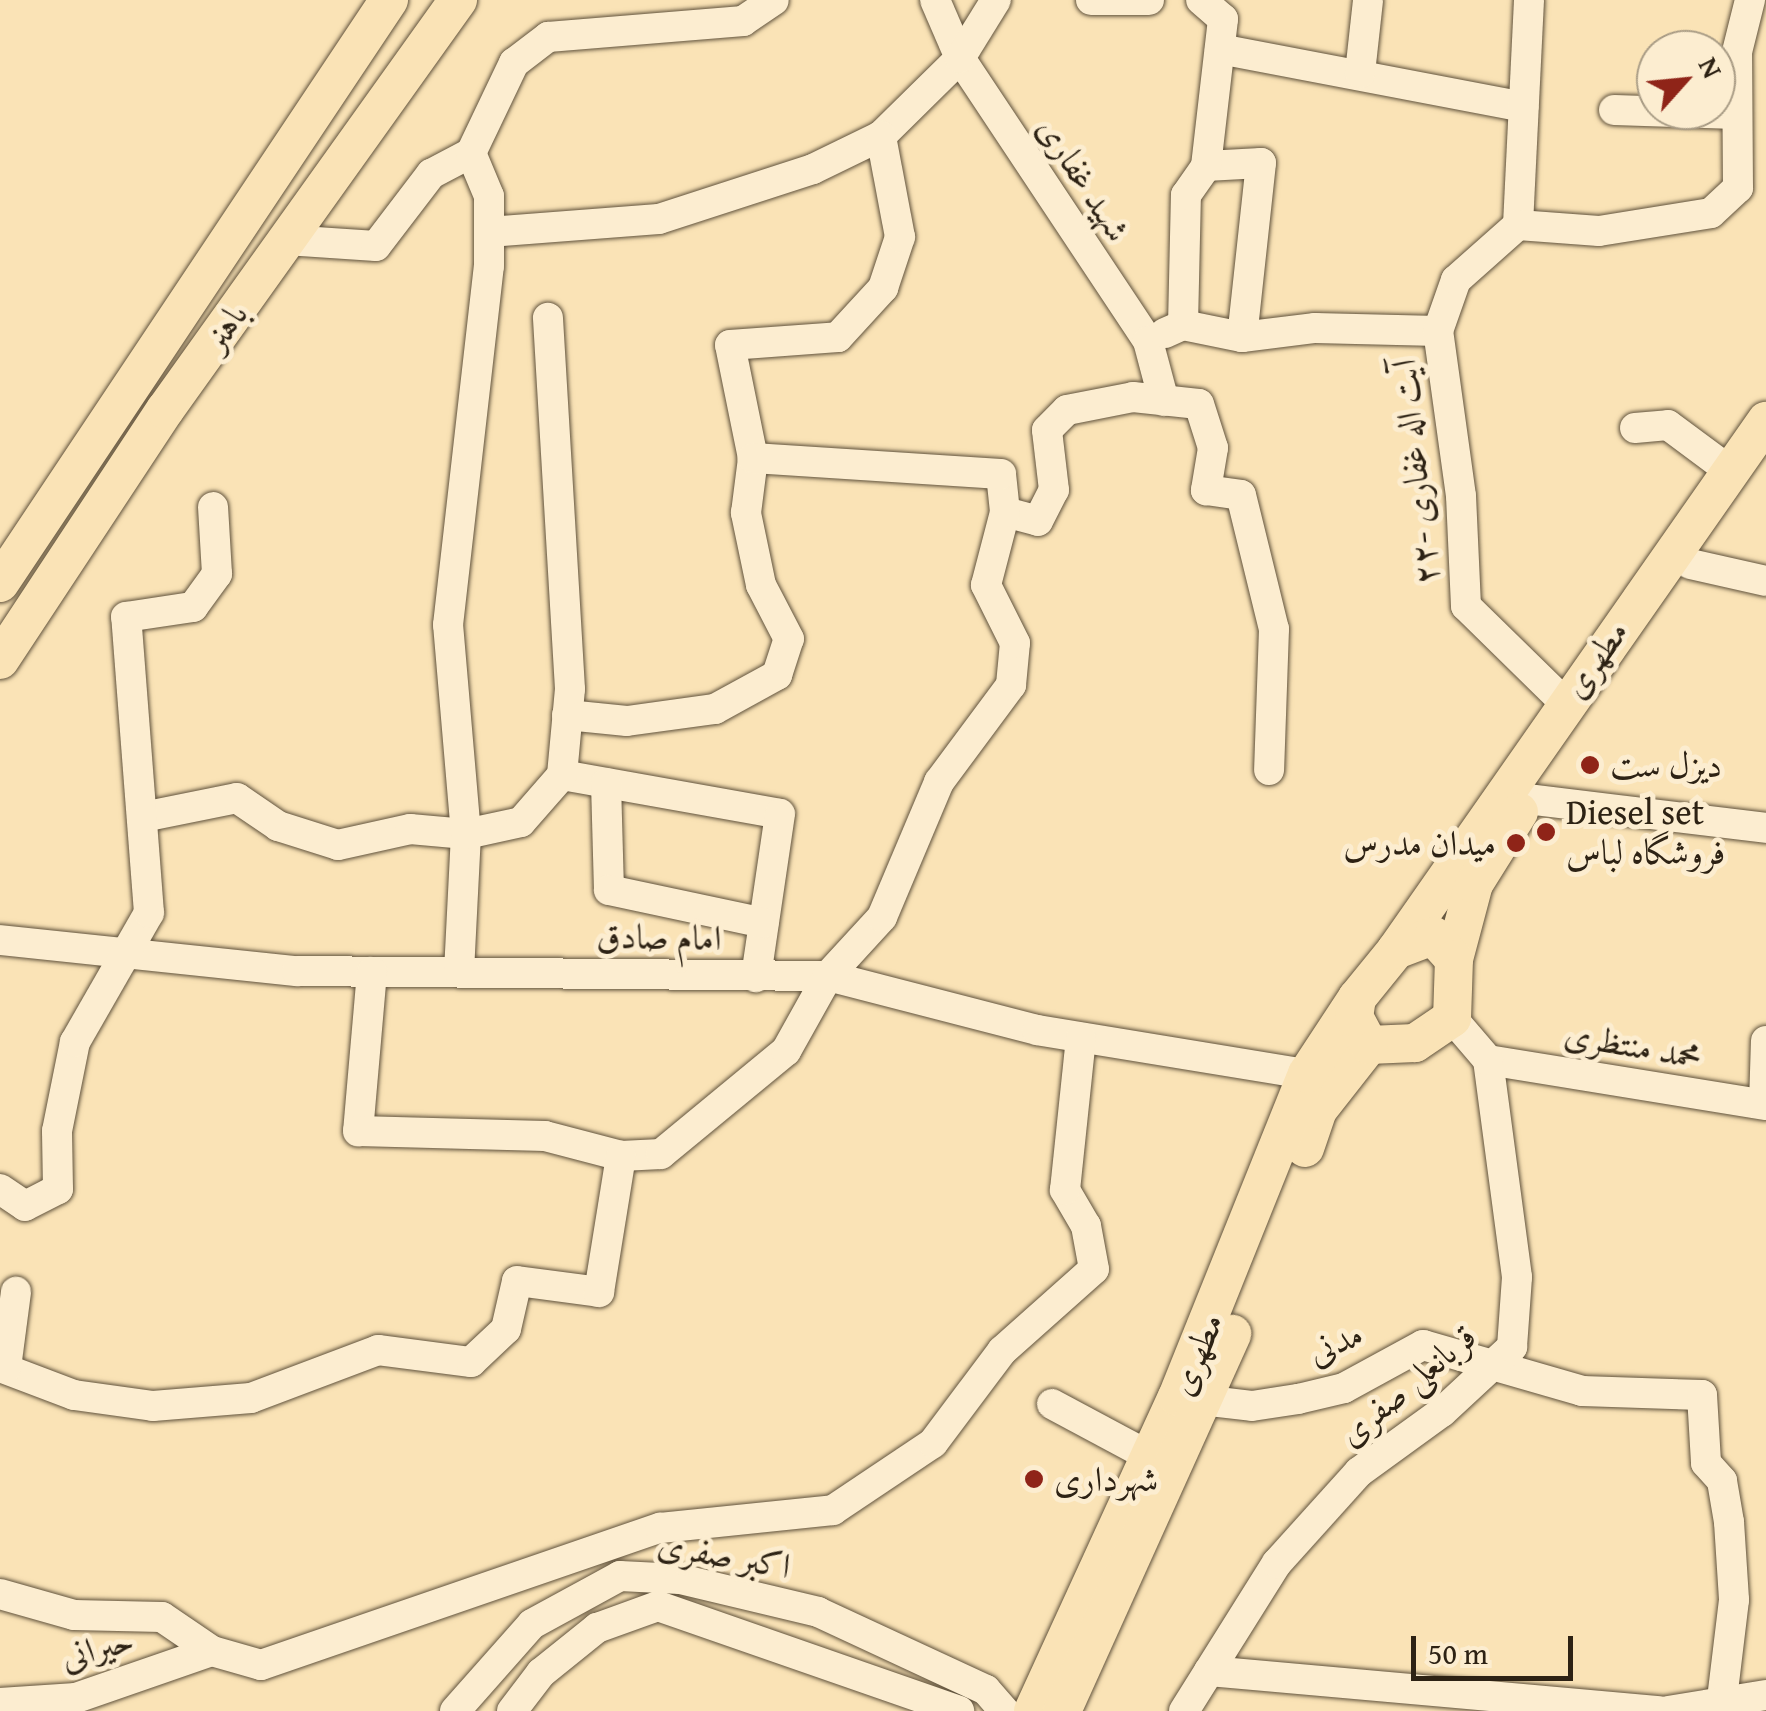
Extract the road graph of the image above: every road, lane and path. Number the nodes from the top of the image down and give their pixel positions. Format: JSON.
{"nodes":[{"id":1,"x":388,"y":0,"type":"edge"},
{"id":2,"x":458,"y":0,"type":"edge"},
{"id":3,"x":774,"y":0,"type":"edge"},
{"id":4,"x":935,"y":0,"type":"edge"},
{"id":5,"x":996,"y":0,"type":"edge"},
{"id":6,"x":1091,"y":0,"type":"edge"},
{"id":7,"x":1149,"y":0,"type":"edge"},
{"id":8,"x":1201,"y":0,"type":"edge"},
{"id":9,"x":1368,"y":0,"type":"edge"},
{"id":10,"x":1529,"y":0,"type":"edge"},
{"id":11,"x":1750,"y":0,"type":"edge"},
{"id":12,"x":1220,"y":49,"type":"junction"},
{"id":13,"x":960,"y":58,"type":"junction"},
{"id":14,"x":1360,"y":73,"type":"junction"},
{"id":15,"x":1524,"y":108,"type":"junction"},
{"id":16,"x":1614,"y":110,"type":"dead end"},
{"id":17,"x":1636,"y":111,"type":"edge"},
{"id":18,"x":1736,"y":114,"type":"joint"},
{"id":19,"x":881,"y":136,"type":"junction"},
{"id":20,"x":471,"y":153,"type":"junction"},
{"id":21,"x":1752,"y":161,"type":"edge"},
{"id":22,"x":1206,"y":166,"type":"junction"},
{"id":23,"x":1518,"y":225,"type":"junction"},
{"id":24,"x":489,"y":232,"type":"junction"},
{"id":25,"x":286,"y":240,"type":"junction"},
{"id":26,"x":548,"y":318,"type":"dead end"},
{"id":27,"x":1183,"y":326,"type":"junction"},
{"id":28,"x":1438,"y":331,"type":"junction"},
{"id":29,"x":1242,"y":337,"type":"junction"},
{"id":30,"x":1148,"y":341,"type":"junction"},
{"id":31,"x":1164,"y":400,"type":"junction"},
{"id":32,"x":1766,"y":421,"type":"edge"},
{"id":33,"x":1635,"y":428,"type":"dead end"},
{"id":34,"x":753,"y":458,"type":"junction"},
{"id":35,"x":1766,"y":461,"type":"edge"},
{"id":36,"x":1730,"y":471,"type":"junction"},
{"id":37,"x":213,"y":508,"type":"dead end"},
{"id":38,"x":1005,"y":512,"type":"junction"},
{"id":39,"x":1681,"y":558,"type":"junction"},
{"id":40,"x":1766,"y":581,"type":"edge"},
{"id":41,"x":0,"y":583,"type":"edge"},
{"id":42,"x":0,"y":660,"type":"edge"},
{"id":43,"x":1564,"y":702,"type":"junction"},
{"id":44,"x":567,"y":715,"type":"junction"},
{"id":45,"x":1269,"y":770,"type":"dead end"},
{"id":46,"x":562,"y":776,"type":"junction"},
{"id":47,"x":606,"y":783,"type":"junction"},
{"id":48,"x":1527,"y":799,"type":"junction"},
{"id":49,"x":144,"y":816,"type":"junction"},
{"id":50,"x":1766,"y":828,"type":"edge"},
{"id":51,"x":466,"y":834,"type":"junction"},
{"id":52,"x":764,"y":923,"type":"junction"},
{"id":53,"x":0,"y":940,"type":"edge"},
{"id":54,"x":1396,"y":950,"type":"junction"},
{"id":55,"x":120,"y":958,"type":"junction"},
{"id":56,"x":1454,"y":959,"type":"junction"},
{"id":57,"x":372,"y":972,"type":"junction"},
{"id":58,"x":459,"y":972,"type":"junction"},
{"id":59,"x":828,"y":976,"type":"junction"},
{"id":60,"x":756,"y":977,"type":"junction"},
{"id":61,"x":1357,"y":998,"type":"junction"},
{"id":62,"x":1452,"y":1018,"type":"junction"},
{"id":63,"x":1081,"y":1038,"type":"junction"},
{"id":64,"x":1766,"y":1041,"type":"edge"},
{"id":65,"x":1368,"y":1044,"type":"junction"},
{"id":66,"x":1488,"y":1060,"type":"junction"},
{"id":67,"x":1320,"y":1082,"type":"junction"},
{"id":68,"x":1765,"y":1105,"type":"edge"},
{"id":69,"x":621,"y":1156,"type":"junction"},
{"id":70,"x":0,"y":1188,"type":"edge"},
{"id":71,"x":16,"y":1292,"type":"dead end"},
{"id":72,"x":1492,"y":1365,"type":"junction"},
{"id":73,"x":3,"y":1367,"type":"edge"},
{"id":74,"x":1191,"y":1400,"type":"junction"},
{"id":75,"x":1052,"y":1404,"type":"dead end"},
{"id":76,"x":1150,"y":1457,"type":"junction"},
{"id":77,"x":0,"y":1594,"type":"edge"},
{"id":78,"x":212,"y":1651,"type":"junction"},
{"id":79,"x":1209,"y":1672,"type":"junction"},
{"id":80,"x":1766,"y":1695,"type":"edge"},
{"id":81,"x":1722,"y":1699,"type":"junction"},
{"id":82,"x":0,"y":1703,"type":"edge"},
{"id":83,"x":454,"y":1711,"type":"edge"},
{"id":84,"x":512,"y":1711,"type":"edge"},
{"id":85,"x":959,"y":1711,"type":"edge"},
{"id":86,"x":1004,"y":1711,"type":"edge"},
{"id":87,"x":1033,"y":1711,"type":"edge"},
{"id":88,"x":1062,"y":1711,"type":"edge"},
{"id":89,"x":1184,"y":1711,"type":"edge"},
{"id":90,"x":1659,"y":1711,"type":"edge"},
{"id":91,"x":1668,"y":1711,"type":"edge"}],
"edges":[{"from":1,"to":41,"type":"main road","name":"باهنر"},
{"from":2,"to":25,"type":"main road","name":"باهنر"},
{"from":3,"to":20,"type":"street"},
{"from":4,"to":13,"type":"street","name":"شهید غفاری"},
{"from":5,"to":13,"type":"street"},
{"from":6,"to":7,"type":"street"},
{"from":8,"to":12,"type":"street"},
{"from":9,"to":14,"type":"street"},
{"from":10,"to":15,"type":"street"},
{"from":11,"to":18,"type":"street"},
{"from":12,"to":14,"type":"street"},
{"from":12,"to":22,"type":"street"},
{"from":13,"to":19,"type":"street"},
{"from":13,"to":30,"type":"street","name":"شهید غفاری"},
{"from":14,"to":15,"type":"street"},
{"from":15,"to":23,"type":"street"},
{"from":16,"to":17,"type":"street"},
{"from":18,"to":21,"type":"street"},
{"from":19,"to":24,"type":"street"},
{"from":19,"to":34,"type":"street"},
{"from":20,"to":24,"type":"street"},
{"from":20,"to":25,"type":"street"},
{"from":21,"to":23,"type":"street"},
{"from":22,"to":27,"type":"street"},
{"from":22,"to":29,"type":"street"},
{"from":23,"to":28,"type":"street","name":"۲۲- آیت اله غفاری"},
{"from":24,"to":51,"type":"street"},
{"from":25,"to":42,"type":"main road","name":"باهنر"},
{"from":26,"to":44,"type":"street"},
{"from":27,"to":29,"type":"street"},
{"from":27,"to":30,"type":"street"},
{"from":28,"to":29,"type":"street"},
{"from":28,"to":43,"type":"street","name":"۲۲- آیت اله غفاری"},
{"from":30,"to":31,"type":"street","name":"شهید غفاری"},
{"from":31,"to":38,"type":"street"},
{"from":31,"to":45,"type":"street"},
{"from":32,"to":36,"type":"main road","name":"مطهری"},
{"from":33,"to":36,"type":"street"},
{"from":34,"to":38,"type":"street"},
{"from":34,"to":44,"type":"street"},
{"from":35,"to":39,"type":"main road","name":"مطهری"},
{"from":36,"to":39,"type":"main road","name":"مطهری"},
{"from":37,"to":49,"type":"street"},
{"from":38,"to":59,"type":"street"},
{"from":39,"to":40,"type":"street"},
{"from":39,"to":43,"type":"main road","name":"مطهری"},
{"from":39,"to":48,"type":"main road","name":"مطهری"},
{"from":43,"to":54,"type":"main road","name":"مطهری"},
{"from":44,"to":46,"type":"street"},
{"from":46,"to":47,"type":"street"},
{"from":46,"to":51,"type":"street"},
{"from":47,"to":52,"type":"street"},
{"from":47,"to":52,"type":"street"},
{"from":48,"to":50,"type":"street"},
{"from":48,"to":56,"type":"main road","name":"مطهری"},
{"from":49,"to":51,"type":"street"},
{"from":49,"to":55,"type":"street"},
{"from":51,"to":58,"type":"street"},
{"from":52,"to":60,"type":"street"},
{"from":53,"to":55,"type":"street","name":"امام صادق"},
{"from":54,"to":56,"type":"main road"},
{"from":54,"to":61,"type":"main road"},
{"from":55,"to":57,"type":"street","name":"امام صادق"},
{"from":55,"to":70,"type":"street"},
{"from":56,"to":62,"type":"main road"},
{"from":57,"to":58,"type":"street","name":"امام صادق"},
{"from":57,"to":69,"type":"street"},
{"from":58,"to":60,"type":"street","name":"امام صادق"},
{"from":59,"to":60,"type":"street","name":"امام صادق"},
{"from":59,"to":63,"type":"street","name":"امام صادق"},
{"from":59,"to":69,"type":"street"},
{"from":61,"to":65,"type":"main road"},
{"from":61,"to":67,"type":"main road","name":"مطهری"},
{"from":62,"to":65,"type":"main road"},
{"from":62,"to":66,"type":"street"},
{"from":63,"to":67,"type":"street","name":"امام صادق"},
{"from":63,"to":78,"type":"street"},
{"from":64,"to":68,"type":"street"},
{"from":65,"to":67,"type":"main road","name":"مطهری"},
{"from":66,"to":68,"type":"street","name":"محمد منتظری"},
{"from":66,"to":72,"type":"street","name":"قربانعلی صفری"},
{"from":67,"to":74,"type":"main road","name":"مطهری"},
{"from":69,"to":73,"type":"street"},
{"from":71,"to":73,"type":"street"},
{"from":72,"to":74,"type":"street","name":"مدنی"},
{"from":72,"to":79,"type":"street","name":"قربانعلی صفری"},
{"from":72,"to":81,"type":"street","name":"مدنی"},
{"from":74,"to":76,"type":"main road","name":"مطهری"},
{"from":74,"to":88,"type":"main road","name":"مطهری"},
{"from":75,"to":76,"type":"street"},
{"from":76,"to":87,"type":"main road","name":"مطهری"},
{"from":77,"to":78,"type":"street"},
{"from":78,"to":82,"type":"street","name":"حیرانی"},
{"from":79,"to":89,"type":"street","name":"قربانعلی صفری"},
{"from":79,"to":90,"type":"street"},
{"from":80,"to":81,"type":"street"},
{"from":81,"to":91,"type":"street"},
{"from":83,"to":86,"type":"street","name":"اکبر صفری"},
{"from":84,"to":85,"type":"street","name":"اکبر صفری"}]}
